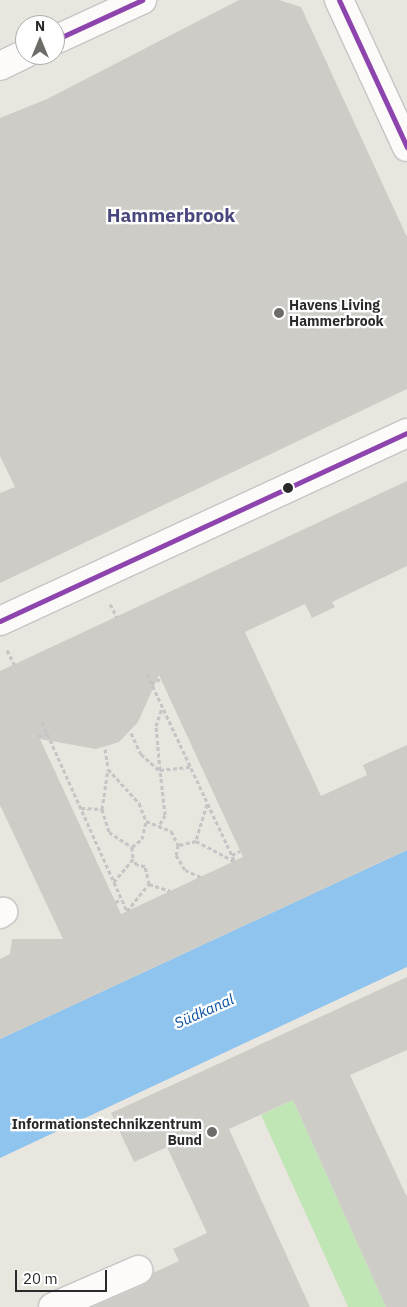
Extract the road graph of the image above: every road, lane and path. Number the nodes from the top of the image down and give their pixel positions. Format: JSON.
{"nodes":[{"id":1,"x":142,"y":0,"type":"edge"},
{"id":2,"x":339,"y":0,"type":"edge"},
{"id":3,"x":65,"y":35,"type":"edge"},
{"id":4,"x":15,"y":59,"type":"edge"},
{"id":5,"x":0,"y":66,"type":"edge"},
{"id":6,"x":407,"y":147,"type":"edge"},
{"id":7,"x":407,"y":433,"type":"edge"},
{"id":8,"x":0,"y":621,"type":"edge"},
{"id":9,"x":147,"y":674,"type":"dead end"},
{"id":10,"x":160,"y":679,"type":"dead end"},
{"id":11,"x":151,"y":684,"type":"junction"},
{"id":12,"x":162,"y":707,"type":"junction"},
{"id":13,"x":42,"y":722,"type":"dead end"},
{"id":14,"x":47,"y":733,"type":"junction"},
{"id":15,"x":131,"y":733,"type":"dead end"},
{"id":16,"x":38,"y":736,"type":"dead end"},
{"id":17,"x":105,"y":749,"type":"dead end"},
{"id":18,"x":190,"y":767,"type":"junction"},
{"id":19,"x":108,"y":770,"type":"junction"},
{"id":20,"x":160,"y":770,"type":"junction"},
{"id":21,"x":207,"y":804,"type":"junction"},
{"id":22,"x":81,"y":808,"type":"junction"},
{"id":23,"x":102,"y":809,"type":"junction"},
{"id":24,"x":146,"y":821,"type":"junction"},
{"id":25,"x":160,"y":824,"type":"junction"},
{"id":26,"x":196,"y":842,"type":"junction"},
{"id":27,"x":178,"y":844,"type":"junction"},
{"id":28,"x":132,"y":847,"type":"junction"},
{"id":29,"x":240,"y":851,"type":"dead end"},
{"id":30,"x":232,"y":855,"type":"junction"},
{"id":31,"x":133,"y":859,"type":"junction"},
{"id":32,"x":201,"y":877,"type":"dead end"},
{"id":33,"x":114,"y":882,"type":"junction"},
{"id":34,"x":149,"y":884,"type":"junction"},
{"id":35,"x":170,"y":891,"type":"dead end"},
{"id":36,"x":122,"y":900,"type":"junction"},
{"id":37,"x":116,"y":902,"type":"dead end"},
{"id":38,"x":138,"y":1270,"type":"dead end"},
{"id":39,"x":53,"y":1307,"type":"edge"}],
"edges":[{"from":1,"to":3,"type":"street"},
{"from":2,"to":6,"type":"street"},
{"from":4,"to":5,"type":"street"},
{"from":7,"to":8,"type":"street"},
{"from":9,"to":11,"type":"path"},
{"from":10,"to":11,"type":"path"},
{"from":11,"to":12,"type":"path"},
{"from":12,"to":18,"type":"path"},
{"from":12,"to":20,"type":"path"},
{"from":13,"to":14,"type":"path"},
{"from":14,"to":16,"type":"path"},
{"from":14,"to":22,"type":"path"},
{"from":15,"to":20,"type":"path"},
{"from":17,"to":19,"type":"path"},
{"from":18,"to":20,"type":"path"},
{"from":18,"to":21,"type":"path"},
{"from":19,"to":23,"type":"path"},
{"from":19,"to":24,"type":"path"},
{"from":20,"to":25,"type":"path"},
{"from":21,"to":26,"type":"path"},
{"from":21,"to":30,"type":"path"},
{"from":22,"to":23,"type":"path"},
{"from":22,"to":33,"type":"path"},
{"from":23,"to":28,"type":"path"},
{"from":24,"to":25,"type":"path"},
{"from":24,"to":28,"type":"path"},
{"from":25,"to":27,"type":"path"},
{"from":26,"to":27,"type":"path"},
{"from":26,"to":30,"type":"path"},
{"from":27,"to":32,"type":"path"},
{"from":28,"to":31,"type":"path"},
{"from":29,"to":30,"type":"path"},
{"from":31,"to":33,"type":"path"},
{"from":31,"to":34,"type":"path"},
{"from":33,"to":36,"type":"path"},
{"from":34,"to":35,"type":"path"},
{"from":34,"to":36,"type":"path"},
{"from":36,"to":37,"type":"path"},
{"from":38,"to":39,"type":"street"}]}
